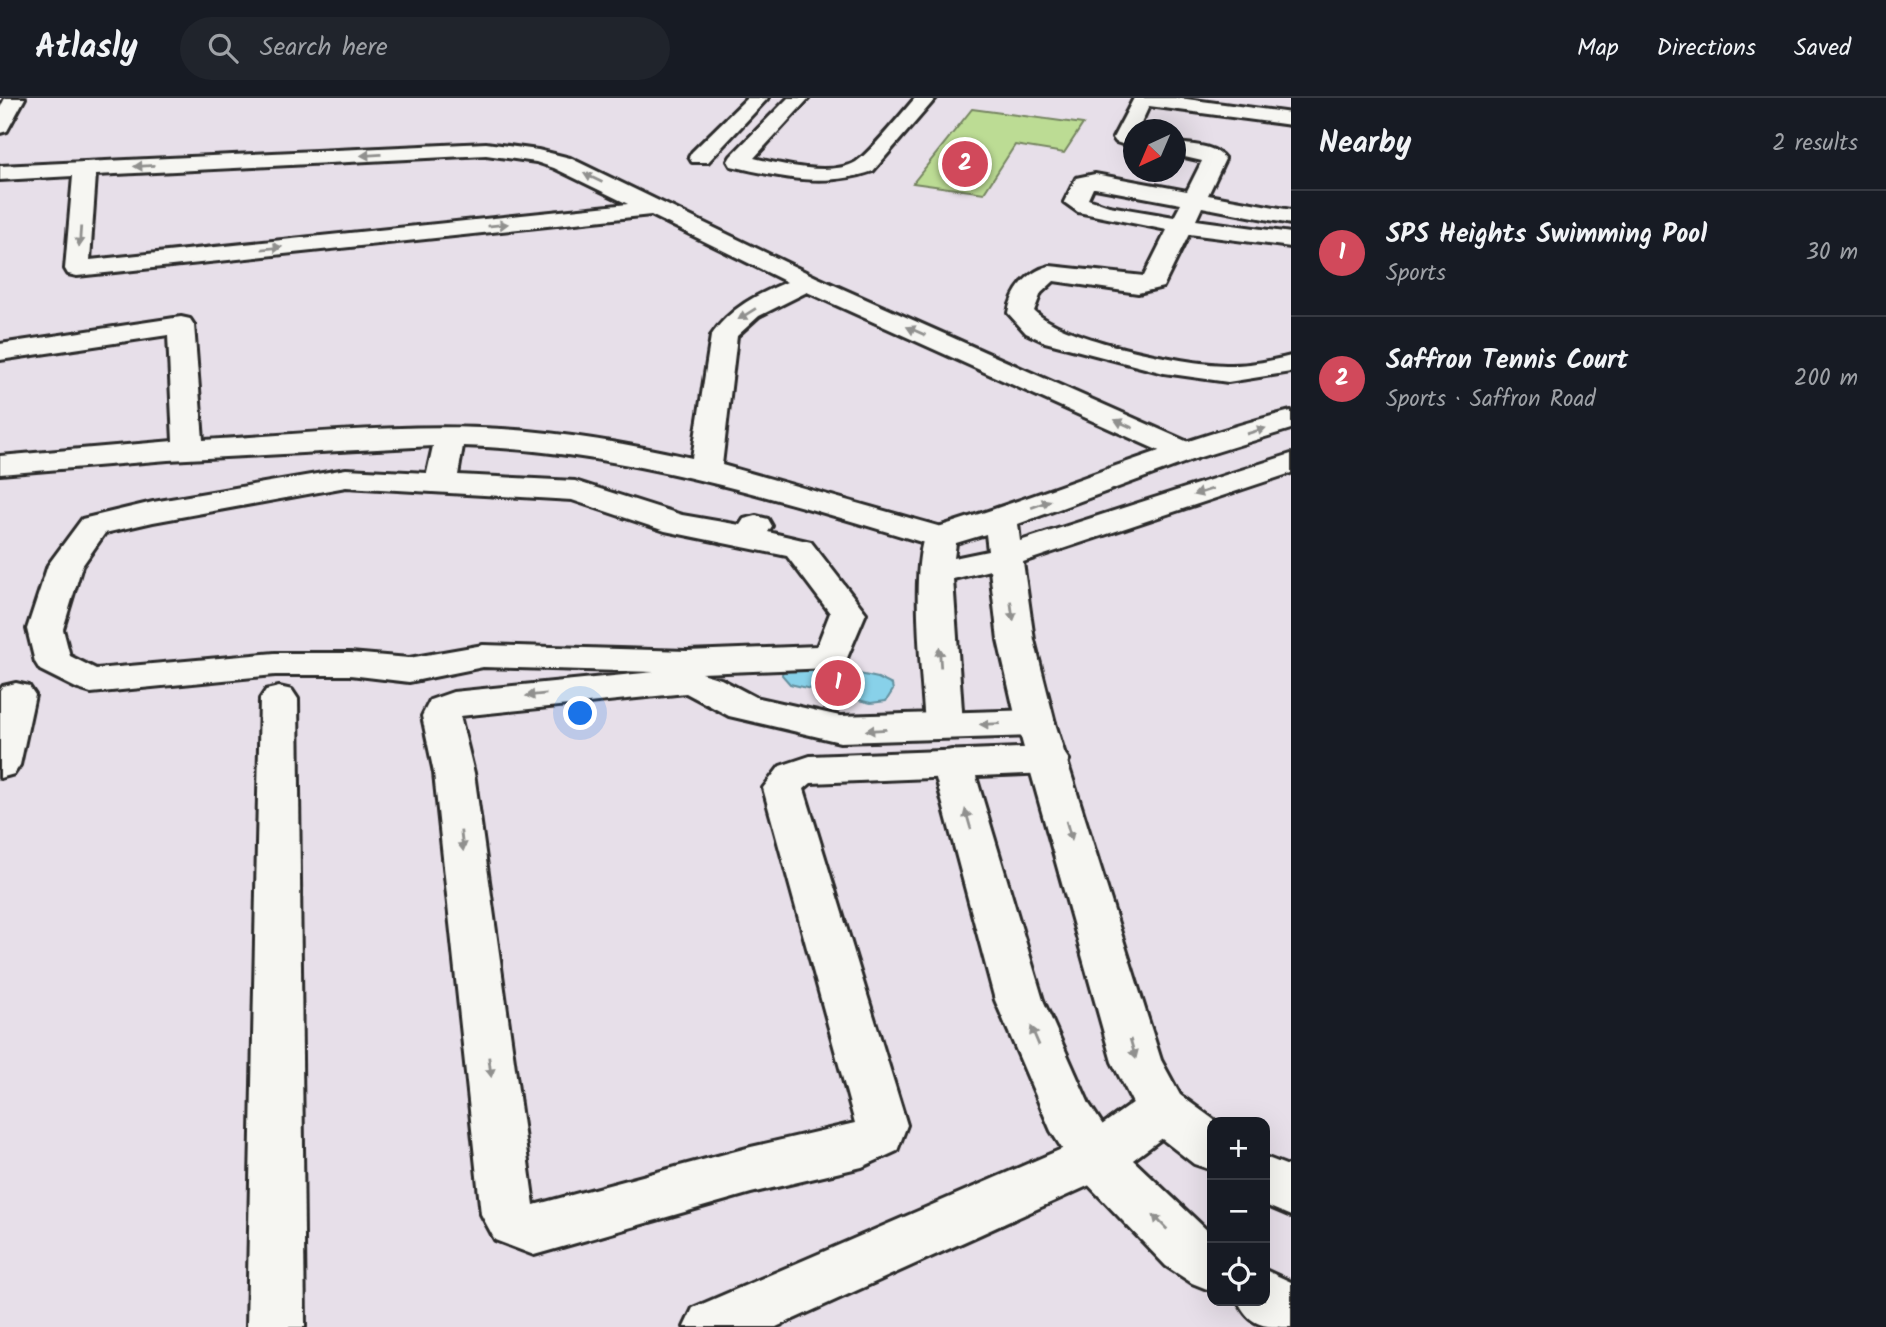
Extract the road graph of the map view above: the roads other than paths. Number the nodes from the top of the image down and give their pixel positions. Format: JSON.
{"nodes":[{"id":1,"x":15,"y":98,"type":"edge"},
{"id":2,"x":758,"y":98,"type":"edge"},
{"id":3,"x":799,"y":98,"type":"edge"},
{"id":4,"x":926,"y":98,"type":"edge"},
{"id":5,"x":1133,"y":119,"type":"edge"},
{"id":6,"x":1291,"y":119,"type":"edge"},
{"id":7,"x":0,"y":127,"type":"edge"},
{"id":8,"x":1186,"y":151,"type":"edge"},
{"id":9,"x":700,"y":157,"type":"dead end"},
{"id":10,"x":85,"y":169,"type":"junction"},
{"id":11,"x":0,"y":173,"type":"edge"},
{"id":12,"x":1193,"y":200,"type":"junction"},
{"id":13,"x":655,"y":208,"type":"junction"},
{"id":14,"x":1291,"y":217,"type":"edge"},
{"id":15,"x":1182,"y":224,"type":"junction"},
{"id":16,"x":1291,"y":240,"type":"edge"},
{"id":17,"x":807,"y":282,"type":"junction"},
{"id":18,"x":0,"y":352,"type":"edge"},
{"id":19,"x":1291,"y":364,"type":"edge"},
{"id":20,"x":1291,"y":420,"type":"edge"},
{"id":21,"x":450,"y":437,"type":"junction"},
{"id":22,"x":189,"y":450,"type":"junction"},
{"id":23,"x":1186,"y":452,"type":"junction"},
{"id":24,"x":1291,"y":463,"type":"edge"},
{"id":25,"x":0,"y":465,"type":"edge"},
{"id":26,"x":706,"y":470,"type":"junction"},
{"id":27,"x":441,"y":483,"type":"junction"},
{"id":28,"x":782,"y":491,"type":"junction"},
{"id":29,"x":738,"y":535,"type":"junction"},
{"id":30,"x":940,"y":537,"type":"junction"},
{"id":31,"x":1003,"y":538,"type":"junction"},
{"id":32,"x":934,"y":573,"type":"junction"},
{"id":33,"x":16,"y":695,"type":"dead end"},
{"id":34,"x":279,"y":699,"type":"dead end"},
{"id":35,"x":1042,"y":742,"type":"junction"},
{"id":36,"x":948,"y":744,"type":"junction"},
{"id":37,"x":0,"y":765,"type":"edge"},
{"id":38,"x":1162,"y":1110,"type":"junction"},
{"id":39,"x":1207,"y":1144,"type":"edge"},
{"id":40,"x":1096,"y":1157,"type":"junction"},
{"id":41,"x":1270,"y":1182,"type":"edge"},
{"id":42,"x":1291,"y":1192,"type":"edge"},
{"id":43,"x":1207,"y":1262,"type":"edge"},
{"id":44,"x":1270,"y":1300,"type":"edge"},
{"id":45,"x":1291,"y":1313,"type":"edge"},
{"id":46,"x":276,"y":1327,"type":"edge"},
{"id":47,"x":713,"y":1327,"type":"edge"}],
"edges":[{"from":1,"to":7,"type":"street"},
{"from":2,"to":9,"type":"street"},
{"from":3,"to":4,"type":"street"},
{"from":5,"to":6,"type":"street"},
{"from":8,"to":12,"type":"street"},
{"from":10,"to":11,"type":"street"},
{"from":13,"to":10,"type":"street","one_way":true},
{"from":10,"to":13,"type":"street","one_way":true},
{"from":12,"to":14,"type":"street"},
{"from":12,"to":15,"type":"street"},
{"from":12,"to":15,"type":"street"},
{"from":13,"to":17,"type":"street"},
{"from":15,"to":16,"type":"street"},
{"from":15,"to":19,"type":"street"},
{"from":23,"to":17,"type":"street","one_way":true},
{"from":17,"to":26,"type":"street","one_way":true},
{"from":18,"to":22,"type":"street"},
{"from":23,"to":20,"type":"street","one_way":true},
{"from":21,"to":22,"type":"street"},
{"from":21,"to":26,"type":"street"},
{"from":21,"to":27,"type":"street"},
{"from":22,"to":25,"type":"street"},
{"from":31,"to":23,"type":"street","one_way":true},
{"from":24,"to":31,"type":"street","one_way":true},
{"from":26,"to":28,"type":"street"},
{"from":27,"to":29,"type":"street"},
{"from":27,"to":29,"type":"street"},
{"from":28,"to":29,"type":"street"},
{"from":28,"to":30,"type":"street"},
{"from":30,"to":31,"type":"street"},
{"from":30,"to":32,"type":"street"},
{"from":31,"to":32,"type":"street"},
{"from":31,"to":35,"type":"street","one_way":true},
{"from":36,"to":32,"type":"street","one_way":true},
{"from":33,"to":37,"type":"street"},
{"from":34,"to":46,"type":"street"},
{"from":35,"to":36,"type":"street"},
{"from":35,"to":38,"type":"street","one_way":true},
{"from":36,"to":36,"type":"street","one_way":true},
{"from":40,"to":36,"type":"street","one_way":true},
{"from":38,"to":39,"type":"street"},
{"from":38,"to":40,"type":"street"},
{"from":43,"to":40,"type":"street","one_way":true},
{"from":40,"to":47,"type":"street"},
{"from":41,"to":42,"type":"street"},
{"from":44,"to":45,"type":"street"}]}
